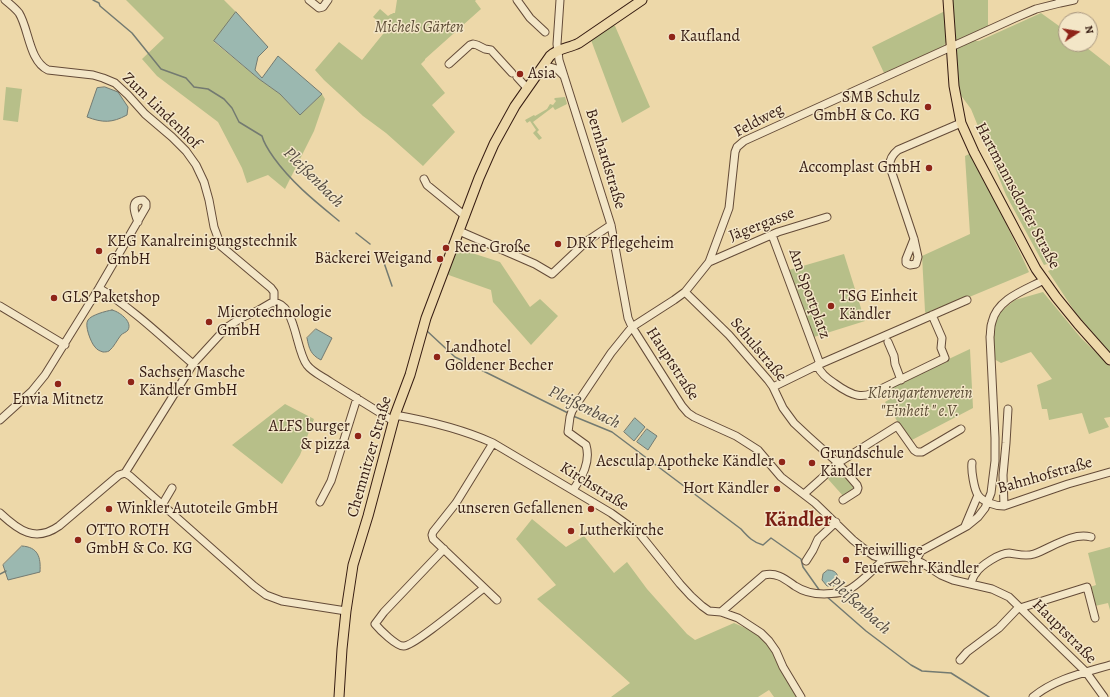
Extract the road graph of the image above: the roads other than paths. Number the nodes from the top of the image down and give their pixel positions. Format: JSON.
{"nodes":[{"id":1,"x":5,"y":0,"type":"edge"},
{"id":2,"x":310,"y":0,"type":"edge"},
{"id":3,"x":328,"y":0,"type":"edge"},
{"id":4,"x":517,"y":0,"type":"edge"},
{"id":5,"x":560,"y":0,"type":"edge"},
{"id":6,"x":642,"y":0,"type":"edge"},
{"id":7,"x":948,"y":0,"type":"edge"},
{"id":8,"x":1074,"y":0,"type":"edge"},
{"id":9,"x":1059,"y":2,"type":"edge"},
{"id":10,"x":545,"y":32,"type":"dead end"},
{"id":11,"x":952,"y":47,"type":"junction"},
{"id":12,"x":558,"y":50,"type":"junction"},
{"id":13,"x":449,"y":64,"type":"dead end"},
{"id":14,"x":538,"y":73,"type":"junction"},
{"id":15,"x":564,"y":76,"type":"junction"},
{"id":16,"x":527,"y":88,"type":"junction"},
{"id":17,"x":962,"y":123,"type":"junction"},
{"id":18,"x":424,"y":179,"type":"dead end"},
{"id":19,"x":465,"y":216,"type":"junction"},
{"id":20,"x":827,"y":217,"type":"dead end"},
{"id":21,"x":138,"y":222,"type":"dead end"},
{"id":22,"x":611,"y":226,"type":"junction"},
{"id":23,"x":459,"y":231,"type":"junction"},
{"id":24,"x":772,"y":235,"type":"junction"},
{"id":25,"x":914,"y":239,"type":"dead end"},
{"id":26,"x":709,"y":262,"type":"junction"},
{"id":27,"x":1044,"y":280,"type":"junction"},
{"id":28,"x":99,"y":288,"type":"junction"},
{"id":29,"x":686,"y":292,"type":"junction"},
{"id":30,"x":967,"y":300,"type":"dead end"},
{"id":31,"x":274,"y":302,"type":"junction"},
{"id":32,"x":0,"y":306,"type":"edge"},
{"id":33,"x":932,"y":315,"type":"junction"},
{"id":34,"x":632,"y":327,"type":"junction"},
{"id":35,"x":888,"y":342,"type":"dead end"},
{"id":36,"x":64,"y":345,"type":"junction"},
{"id":37,"x":1110,"y":360,"type":"edge"},
{"id":38,"x":193,"y":364,"type":"junction"},
{"id":39,"x":819,"y":365,"type":"junction"},
{"id":40,"x":901,"y":380,"type":"junction"},
{"id":41,"x":773,"y":387,"type":"junction"},
{"id":42,"x":357,"y":398,"type":"junction"},
{"id":43,"x":1008,"y":409,"type":"dead end"},
{"id":44,"x":395,"y":417,"type":"junction"},
{"id":45,"x":0,"y":420,"type":"edge"},
{"id":46,"x":960,"y":429,"type":"dead end"},
{"id":47,"x":493,"y":443,"type":"junction"},
{"id":48,"x":1004,"y":459,"type":"junction"},
{"id":49,"x":995,"y":461,"type":"junction"},
{"id":50,"x":838,"y":462,"type":"junction"},
{"id":51,"x":972,"y":463,"type":"dead end"},
{"id":52,"x":1110,"y":472,"type":"edge"},
{"id":53,"x":125,"y":473,"type":"junction"},
{"id":54,"x":172,"y":488,"type":"dead end"},
{"id":55,"x":573,"y":490,"type":"junction"},
{"id":56,"x":804,"y":494,"type":"junction"},
{"id":57,"x":978,"y":495,"type":"junction"},
{"id":58,"x":843,"y":500,"type":"dead end"},
{"id":59,"x":320,"y":502,"type":"dead end"},
{"id":60,"x":988,"y":502,"type":"junction"},
{"id":61,"x":162,"y":505,"type":"junction"},
{"id":62,"x":1004,"y":506,"type":"junction"},
{"id":63,"x":0,"y":514,"type":"edge"},
{"id":64,"x":836,"y":522,"type":"junction"},
{"id":65,"x":963,"y":528,"type":"junction"},
{"id":66,"x":1091,"y":537,"type":"dead end"},
{"id":67,"x":444,"y":549,"type":"junction"},
{"id":68,"x":884,"y":559,"type":"junction"},
{"id":69,"x":916,"y":560,"type":"junction"},
{"id":70,"x":806,"y":561,"type":"dead end"},
{"id":71,"x":970,"y":584,"type":"junction"},
{"id":72,"x":484,"y":588,"type":"junction"},
{"id":73,"x":497,"y":600,"type":"dead end"},
{"id":74,"x":1020,"y":607,"type":"junction"},
{"id":75,"x":346,"y":611,"type":"junction"},
{"id":76,"x":721,"y":612,"type":"junction"},
{"id":77,"x":1095,"y":618,"type":"dead end"},
{"id":78,"x":960,"y":660,"type":"dead end"},
{"id":79,"x":1110,"y":665,"type":"edge"},
{"id":80,"x":1086,"y":672,"type":"junction"},
{"id":81,"x":340,"y":697,"type":"edge"},
{"id":82,"x":801,"y":697,"type":"edge"},
{"id":83,"x":1033,"y":697,"type":"edge"},
{"id":84,"x":1104,"y":697,"type":"edge"}],
"edges":[{"from":1,"to":31,"type":"street","name":"Zum Lindenhof"},
{"from":2,"to":3,"type":"street"},
{"from":4,"to":10,"type":"street"},
{"from":5,"to":12,"type":"street"},
{"from":6,"to":12,"type":"main road"},
{"from":7,"to":11,"type":"main road","name":"Hartmannsdorfer Straße"},
{"from":8,"to":9,"type":"street"},
{"from":9,"to":11,"type":"street"},
{"from":11,"to":17,"type":"main road","name":"Hartmannsdorfer Straße"},
{"from":11,"to":26,"type":"street","name":"Feldweg"},
{"from":12,"to":14,"type":"main road","name":"Chemnitzer Straße"},
{"from":12,"to":15,"type":"street","name":"Bernhardstraße"},
{"from":13,"to":16,"type":"street"},
{"from":14,"to":15,"type":"street"},
{"from":14,"to":16,"type":"main road","name":"Chemnitzer Straße"},
{"from":15,"to":22,"type":"street","name":"Bernhardstraße"},
{"from":16,"to":19,"type":"main road","name":"Chemnitzer Straße"},
{"from":17,"to":25,"type":"street"},
{"from":17,"to":27,"type":"main road","name":"Hartmannsdorfer Straße"},
{"from":18,"to":19,"type":"street"},
{"from":19,"to":23,"type":"main road","name":"Chemnitzer Straße"},
{"from":20,"to":24,"type":"street","name":"Jägergasse"},
{"from":21,"to":28,"type":"street"},
{"from":22,"to":23,"type":"street","name":"Bernhardstraße"},
{"from":22,"to":34,"type":"street","name":"Hauptstraße"},
{"from":23,"to":44,"type":"main road","name":"Chemnitzer Straße"},
{"from":24,"to":26,"type":"street","name":"Jägergasse"},
{"from":24,"to":39,"type":"street","name":"Am Sportplatz"},
{"from":26,"to":29,"type":"street","name":"Feldweg"},
{"from":27,"to":37,"type":"main road","name":"Hartmannsdorfer Straße"},
{"from":27,"to":49,"type":"street"},
{"from":28,"to":36,"type":"street"},
{"from":28,"to":38,"type":"street"},
{"from":29,"to":34,"type":"street","name":"Feldweg"},
{"from":29,"to":41,"type":"street","name":"Schulstraße"},
{"from":30,"to":33,"type":"street"},
{"from":31,"to":38,"type":"street"},
{"from":31,"to":42,"type":"street","name":"Kirchstraße"},
{"from":32,"to":36,"type":"street"},
{"from":33,"to":39,"type":"street"},
{"from":33,"to":40,"type":"street"},
{"from":34,"to":55,"type":"street","name":"Feldweg"},
{"from":34,"to":56,"type":"street","name":"Hauptstraße"},
{"from":35,"to":40,"type":"street"},
{"from":36,"to":45,"type":"street"},
{"from":38,"to":53,"type":"street"},
{"from":39,"to":40,"type":"street","name":"Am Sportplatz"},
{"from":39,"to":41,"type":"street"},
{"from":41,"to":50,"type":"street","name":"Schulstraße"},
{"from":42,"to":44,"type":"street","name":"Kirchstraße"},
{"from":42,"to":59,"type":"street"},
{"from":43,"to":48,"type":"street"},
{"from":44,"to":47,"type":"street","name":"Kirchstraße"},
{"from":44,"to":75,"type":"main road","name":"Chemnitzer Straße"},
{"from":46,"to":50,"type":"street"},
{"from":47,"to":55,"type":"street","name":"Kirchstraße"},
{"from":47,"to":67,"type":"street"},
{"from":48,"to":49,"type":"street"},
{"from":48,"to":62,"type":"street"},
{"from":49,"to":60,"type":"street"},
{"from":50,"to":56,"type":"street"},
{"from":50,"to":58,"type":"street","name":"Schulstraße"},
{"from":51,"to":57,"type":"street"},
{"from":52,"to":62,"type":"street","name":"Bahnhofstraße"},
{"from":53,"to":61,"type":"street"},
{"from":53,"to":63,"type":"street"},
{"from":54,"to":61,"type":"street"},
{"from":55,"to":76,"type":"street","name":"Kirchstraße"},
{"from":56,"to":64,"type":"street","name":"Hauptstraße"},
{"from":57,"to":60,"type":"street"},
{"from":57,"to":65,"type":"street"},
{"from":60,"to":62,"type":"street","name":"Bahnhofstraße"},
{"from":60,"to":65,"type":"street","name":"Bahnhofstraße"},
{"from":61,"to":75,"type":"street"},
{"from":64,"to":68,"type":"street","name":"Hauptstraße"},
{"from":64,"to":70,"type":"street"},
{"from":65,"to":69,"type":"street","name":"Bahnhofstraße"},
{"from":66,"to":71,"type":"street"},
{"from":67,"to":72,"type":"street"},
{"from":67,"to":72,"type":"street"},
{"from":68,"to":69,"type":"street","name":"Hauptstraße"},
{"from":68,"to":76,"type":"street"},
{"from":69,"to":71,"type":"street","name":"Hauptstraße"},
{"from":71,"to":74,"type":"street","name":"Hauptstraße"},
{"from":72,"to":73,"type":"street"},
{"from":74,"to":77,"type":"street"},
{"from":74,"to":78,"type":"street","name":"Hauptstraße"},
{"from":74,"to":80,"type":"street","name":"Hauptstraße"},
{"from":75,"to":81,"type":"main road","name":"Chemnitzer Straße"},
{"from":76,"to":82,"type":"street","name":"Kirchstraße"},
{"from":79,"to":80,"type":"street"},
{"from":80,"to":83,"type":"street"},
{"from":80,"to":84,"type":"street","name":"Hauptstraße"}]}
